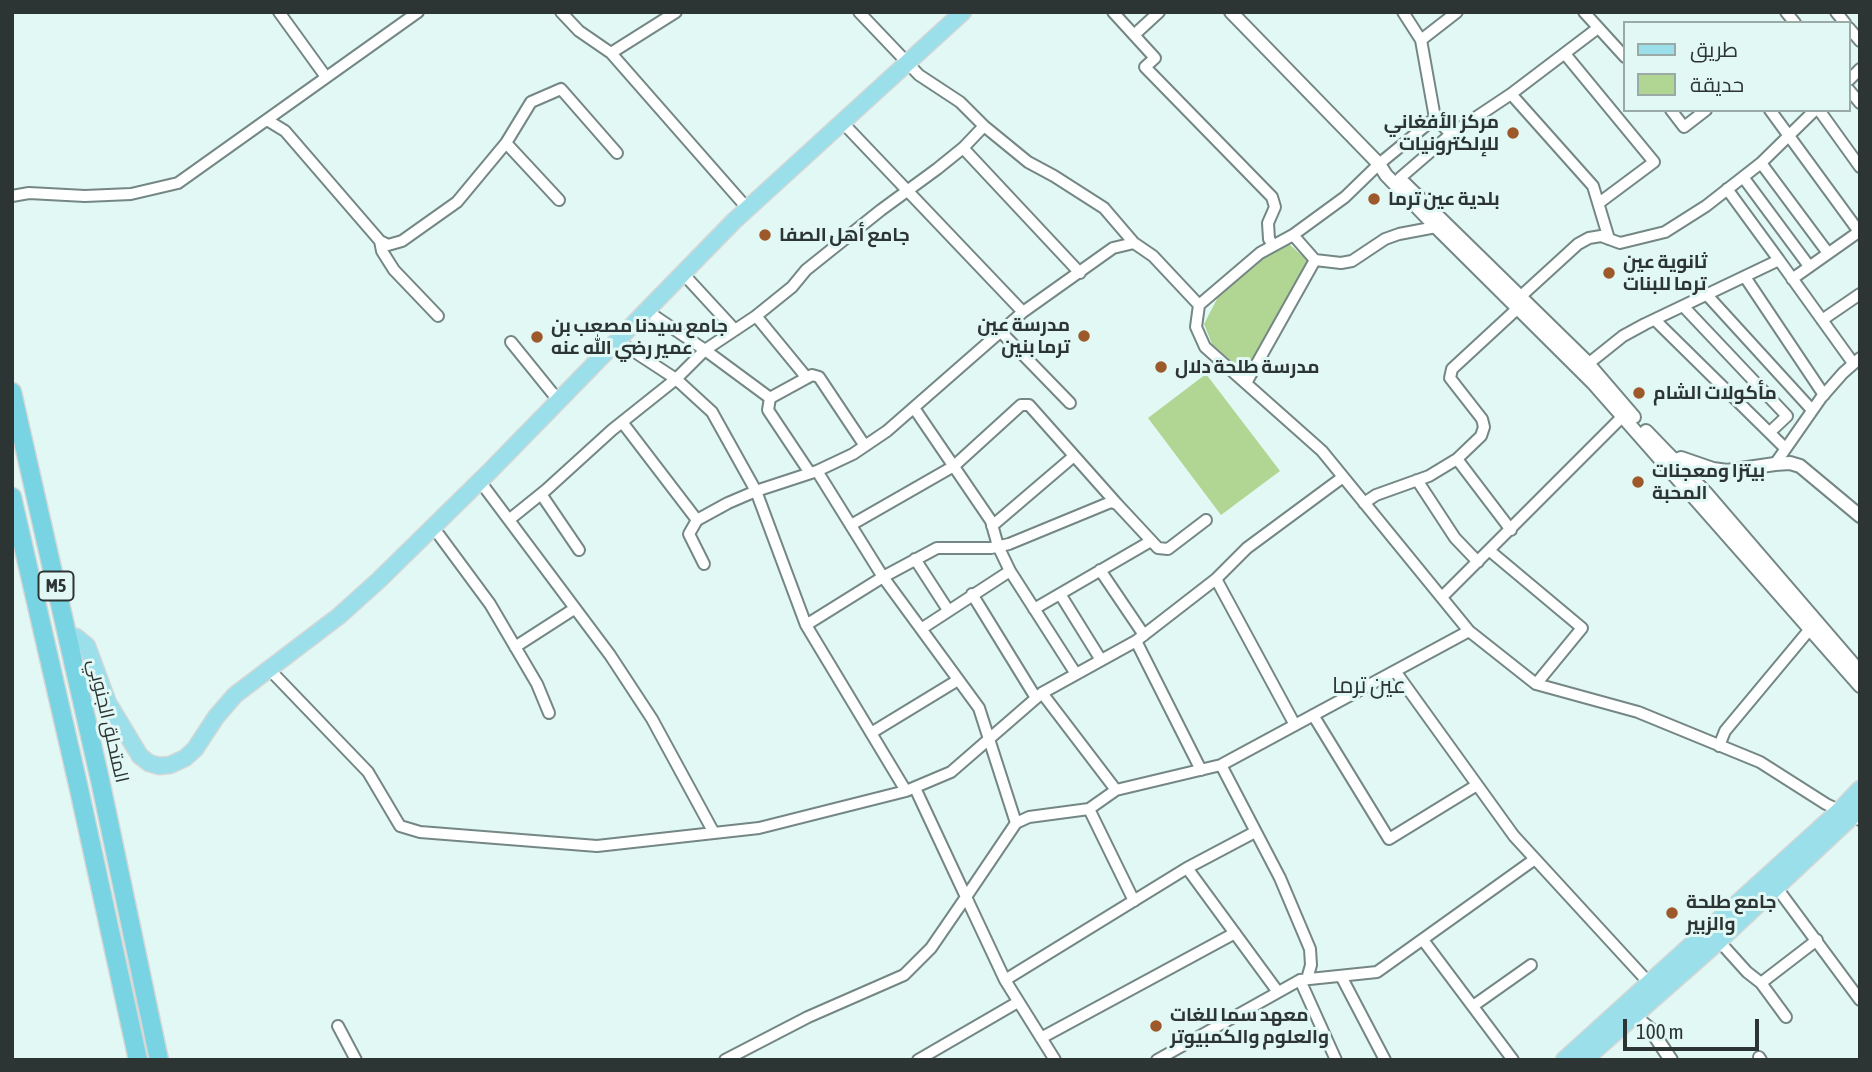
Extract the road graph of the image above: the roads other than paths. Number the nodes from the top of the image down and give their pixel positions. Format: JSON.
{"nodes":[{"id":1,"x":279,"y":12,"type":"edge"},
{"id":2,"x":561,"y":12,"type":"edge"},
{"id":3,"x":676,"y":12,"type":"edge"},
{"id":4,"x":859,"y":12,"type":"edge"},
{"id":5,"x":963,"y":12,"type":"edge"},
{"id":6,"x":975,"y":12,"type":"edge"},
{"id":7,"x":1113,"y":12,"type":"edge"},
{"id":8,"x":1159,"y":12,"type":"edge"},
{"id":9,"x":1231,"y":12,"type":"edge"},
{"id":10,"x":1403,"y":12,"type":"edge"},
{"id":11,"x":1457,"y":12,"type":"edge"},
{"id":12,"x":1584,"y":12,"type":"edge"},
{"id":13,"x":414,"y":13,"type":"edge"},
{"id":14,"x":1598,"y":28,"type":"junction"},
{"id":15,"x":1134,"y":35,"type":"junction"},
{"id":16,"x":1421,"y":40,"type":"junction"},
{"id":17,"x":611,"y":54,"type":"junction"},
{"id":18,"x":1565,"y":54,"type":"junction"},
{"id":19,"x":1624,"y":56,"type":"edge"},
{"id":20,"x":910,"y":67,"type":"junction"},
{"id":21,"x":326,"y":77,"type":"junction"},
{"id":22,"x":1511,"y":94,"type":"junction"},
{"id":23,"x":1673,"y":112,"type":"edge"},
{"id":24,"x":1703,"y":112,"type":"edge"},
{"id":25,"x":1772,"y":112,"type":"edge"},
{"id":26,"x":1815,"y":112,"type":"edge"},
{"id":27,"x":1819,"y":112,"type":"edge"},
{"id":28,"x":1435,"y":118,"type":"junction"},
{"id":29,"x":267,"y":120,"type":"junction"},
{"id":30,"x":845,"y":126,"type":"junction"},
{"id":31,"x":984,"y":126,"type":"junction"},
{"id":32,"x":1451,"y":134,"type":"junction"},
{"id":33,"x":1789,"y":134,"type":"junction"},
{"id":34,"x":506,"y":143,"type":"junction"},
{"id":35,"x":963,"y":148,"type":"junction"},
{"id":36,"x":617,"y":153,"type":"dead end"},
{"id":37,"x":1761,"y":163,"type":"junction"},
{"id":38,"x":1379,"y":164,"type":"junction"},
{"id":39,"x":1860,"y":167,"type":"edge"},
{"id":40,"x":1743,"y":177,"type":"junction"},
{"id":41,"x":1400,"y":178,"type":"junction"},
{"id":42,"x":1727,"y":189,"type":"junction"},
{"id":43,"x":907,"y":191,"type":"junction"},
{"id":44,"x":12,"y":196,"type":"edge"},
{"id":45,"x":559,"y":200,"type":"dead end"},
{"id":46,"x":1599,"y":203,"type":"junction"},
{"id":47,"x":747,"y":208,"type":"junction"},
{"id":48,"x":1436,"y":227,"type":"junction"},
{"id":49,"x":1860,"y":232,"type":"edge"},
{"id":50,"x":1293,"y":235,"type":"junction"},
{"id":51,"x":1609,"y":239,"type":"junction"},
{"id":52,"x":380,"y":242,"type":"junction"},
{"id":53,"x":1134,"y":243,"type":"junction"},
{"id":54,"x":1273,"y":245,"type":"junction"},
{"id":55,"x":1828,"y":253,"type":"junction"},
{"id":56,"x":1315,"y":260,"type":"junction"},
{"id":57,"x":1779,"y":260,"type":"junction"},
{"id":58,"x":1810,"y":266,"type":"junction"},
{"id":59,"x":1080,"y":273,"type":"junction"},
{"id":60,"x":1745,"y":277,"type":"junction"},
{"id":61,"x":688,"y":279,"type":"junction"},
{"id":62,"x":1792,"y":279,"type":"junction"},
{"id":63,"x":1860,"y":294,"type":"edge"},
{"id":64,"x":1707,"y":295,"type":"junction"},
{"id":65,"x":1519,"y":303,"type":"junction"},
{"id":66,"x":1199,"y":306,"type":"junction"},
{"id":67,"x":1683,"y":306,"type":"junction"},
{"id":68,"x":1023,"y":312,"type":"junction"},
{"id":69,"x":653,"y":315,"type":"junction"},
{"id":70,"x":438,"y":316,"type":"dead end"},
{"id":71,"x":756,"y":316,"type":"junction"},
{"id":72,"x":1654,"y":320,"type":"junction"},
{"id":73,"x":1822,"y":320,"type":"junction"},
{"id":74,"x":735,"y":330,"type":"junction"},
{"id":75,"x":1000,"y":331,"type":"junction"},
{"id":76,"x":511,"y":342,"type":"dead end"},
{"id":77,"x":624,"y":345,"type":"junction"},
{"id":78,"x":705,"y":351,"type":"junction"},
{"id":79,"x":1856,"y":360,"type":"edge"},
{"id":80,"x":1588,"y":364,"type":"junction"},
{"id":81,"x":807,"y":377,"type":"junction"},
{"id":82,"x":676,"y":379,"type":"junction"},
{"id":83,"x":1245,"y":383,"type":"junction"},
{"id":84,"x":12,"y":392,"type":"edge"},
{"id":85,"x":1824,"y":394,"type":"junction"},
{"id":86,"x":770,"y":398,"type":"junction"},
{"id":87,"x":558,"y":400,"type":"junction"},
{"id":88,"x":1070,"y":403,"type":"dead end"},
{"id":89,"x":914,"y":408,"type":"junction"},
{"id":90,"x":1812,"y":410,"type":"junction"},
{"id":91,"x":1623,"y":416,"type":"junction"},
{"id":92,"x":622,"y":422,"type":"junction"},
{"id":93,"x":1770,"y":432,"type":"junction"},
{"id":94,"x":865,"y":446,"type":"junction"},
{"id":95,"x":1785,"y":448,"type":"junction"},
{"id":96,"x":1074,"y":456,"type":"junction"},
{"id":97,"x":1457,"y":459,"type":"junction"},
{"id":98,"x":1670,"y":464,"type":"junction"},
{"id":99,"x":1775,"y":464,"type":"junction"},
{"id":100,"x":954,"y":466,"type":"junction"},
{"id":101,"x":813,"y":472,"type":"junction"},
{"id":102,"x":1343,"y":477,"type":"junction"},
{"id":103,"x":1417,"y":480,"type":"junction"},
{"id":104,"x":485,"y":488,"type":"junction"},
{"id":105,"x":1693,"y":488,"type":"junction"},
{"id":106,"x":756,"y":491,"type":"junction"},
{"id":107,"x":541,"y":494,"type":"junction"},
{"id":108,"x":12,"y":497,"type":"edge"},
{"id":109,"x":1364,"y":503,"type":"junction"},
{"id":110,"x":1117,"y":504,"type":"junction"},
{"id":111,"x":1860,"y":516,"type":"edge"},
{"id":112,"x":509,"y":519,"type":"junction"},
{"id":113,"x":697,"y":520,"type":"junction"},
{"id":114,"x":1206,"y":520,"type":"dead end"},
{"id":115,"x":851,"y":525,"type":"junction"},
{"id":116,"x":992,"y":526,"type":"junction"},
{"id":117,"x":1511,"y":530,"type":"junction"},
{"id":118,"x":439,"y":535,"type":"junction"},
{"id":119,"x":1151,"y":541,"type":"junction"},
{"id":120,"x":998,"y":546,"type":"junction"},
{"id":121,"x":579,"y":550,"type":"dead end"},
{"id":122,"x":1490,"y":551,"type":"junction"},
{"id":123,"x":915,"y":559,"type":"junction"},
{"id":124,"x":1478,"y":562,"type":"junction"},
{"id":125,"x":704,"y":564,"type":"dead end"},
{"id":126,"x":1100,"y":570,"type":"junction"},
{"id":127,"x":1010,"y":571,"type":"junction"},
{"id":128,"x":883,"y":577,"type":"junction"},
{"id":129,"x":1216,"y":579,"type":"junction"},
{"id":130,"x":972,"y":594,"type":"junction"},
{"id":131,"x":1060,"y":594,"type":"junction"},
{"id":132,"x":1441,"y":597,"type":"junction"},
{"id":133,"x":1034,"y":608,"type":"junction"},
{"id":134,"x":574,"y":609,"type":"junction"},
{"id":135,"x":948,"y":610,"type":"junction"},
{"id":136,"x":806,"y":625,"type":"junction"},
{"id":137,"x":920,"y":629,"type":"junction"},
{"id":138,"x":1810,"y":629,"type":"junction"},
{"id":139,"x":1469,"y":632,"type":"junction"},
{"id":140,"x":67,"y":635,"type":"junction"},
{"id":141,"x":1140,"y":638,"type":"junction"},
{"id":142,"x":515,"y":647,"type":"junction"},
{"id":143,"x":1101,"y":660,"type":"junction"},
{"id":144,"x":1395,"y":671,"type":"junction"},
{"id":145,"x":271,"y":672,"type":"junction"},
{"id":146,"x":1860,"y":672,"type":"edge"},
{"id":147,"x":1076,"y":674,"type":"junction"},
{"id":148,"x":958,"y":680,"type":"junction"},
{"id":149,"x":1536,"y":684,"type":"junction"},
{"id":150,"x":1860,"y":686,"type":"edge"},
{"id":151,"x":1039,"y":696,"type":"junction"},
{"id":152,"x":549,"y":713,"type":"dead end"},
{"id":153,"x":1313,"y":715,"type":"junction"},
{"id":154,"x":1295,"y":725,"type":"junction"},
{"id":155,"x":871,"y":733,"type":"junction"},
{"id":156,"x":989,"y":738,"type":"junction"},
{"id":157,"x":1719,"y":746,"type":"junction"},
{"id":158,"x":1221,"y":765,"type":"junction"},
{"id":159,"x":1201,"y":770,"type":"junction"},
{"id":160,"x":1477,"y":785,"type":"junction"},
{"id":161,"x":1860,"y":789,"type":"edge"},
{"id":162,"x":910,"y":790,"type":"junction"},
{"id":163,"x":1116,"y":790,"type":"junction"},
{"id":164,"x":1089,"y":809,"type":"junction"},
{"id":165,"x":1853,"y":814,"type":"edge"},
{"id":166,"x":1016,"y":823,"type":"junction"},
{"id":167,"x":1255,"y":832,"type":"junction"},
{"id":168,"x":714,"y":833,"type":"junction"},
{"id":169,"x":1535,"y":859,"type":"junction"},
{"id":170,"x":1187,"y":868,"type":"junction"},
{"id":171,"x":1777,"y":888,"type":"junction"},
{"id":172,"x":966,"y":897,"type":"junction"},
{"id":173,"x":1134,"y":901,"type":"junction"},
{"id":174,"x":1235,"y":933,"type":"junction"},
{"id":175,"x":1423,"y":940,"type":"junction"},
{"id":176,"x":1817,"y":940,"type":"junction"},
{"id":177,"x":1719,"y":941,"type":"junction"},
{"id":178,"x":1531,"y":965,"type":"dead end"},
{"id":179,"x":1341,"y":976,"type":"junction"},
{"id":180,"x":1005,"y":980,"type":"junction"},
{"id":181,"x":1304,"y":980,"type":"junction"},
{"id":182,"x":1761,"y":983,"type":"junction"},
{"id":183,"x":1650,"y":984,"type":"junction"},
{"id":184,"x":1279,"y":992,"type":"junction"},
{"id":185,"x":1859,"y":996,"type":"edge"},
{"id":186,"x":1018,"y":1002,"type":"junction"},
{"id":187,"x":1473,"y":1006,"type":"junction"},
{"id":188,"x":1629,"y":1012,"type":"junction"},
{"id":189,"x":1786,"y":1017,"type":"dead end"},
{"id":190,"x":338,"y":1026,"type":"dead end"},
{"id":191,"x":1041,"y":1038,"type":"junction"},
{"id":192,"x":936,"y":1049,"type":"junction"},
{"id":193,"x":138,"y":1060,"type":"edge"},
{"id":194,"x":159,"y":1060,"type":"edge"},
{"id":195,"x":356,"y":1060,"type":"edge"},
{"id":196,"x":725,"y":1060,"type":"edge"},
{"id":197,"x":918,"y":1060,"type":"edge"},
{"id":198,"x":942,"y":1060,"type":"edge"},
{"id":199,"x":1055,"y":1060,"type":"edge"},
{"id":200,"x":1157,"y":1060,"type":"edge"},
{"id":201,"x":1336,"y":1060,"type":"edge"},
{"id":202,"x":1385,"y":1060,"type":"edge"},
{"id":203,"x":1513,"y":1060,"type":"edge"},
{"id":204,"x":1564,"y":1060,"type":"edge"},
{"id":205,"x":1584,"y":1060,"type":"edge"},
{"id":206,"x":1671,"y":1060,"type":"edge"}],
"edges":[{"from":1,"to":21,"type":"street"},
{"from":2,"to":17,"type":"street"},
{"from":3,"to":17,"type":"street"},
{"from":4,"to":20,"type":"street"},
{"from":5,"to":20,"type":"main road"},
{"from":6,"to":20,"type":"main road"},
{"from":7,"to":15,"type":"street"},
{"from":8,"to":15,"type":"street"},
{"from":9,"to":38,"type":"street"},
{"from":10,"to":16,"type":"street"},
{"from":11,"to":16,"type":"street"},
{"from":12,"to":14,"type":"street"},
{"from":13,"to":21,"type":"street"},
{"from":14,"to":18,"type":"street"},
{"from":14,"to":19,"type":"street"},
{"from":15,"to":54,"type":"street"},
{"from":16,"to":28,"type":"street"},
{"from":17,"to":47,"type":"street"},
{"from":18,"to":22,"type":"street"},
{"from":18,"to":46,"type":"street"},
{"from":20,"to":30,"type":"main road"},
{"from":20,"to":31,"type":"street"},
{"from":21,"to":29,"type":"street"},
{"from":22,"to":32,"type":"street"},
{"from":22,"to":46,"type":"street"},
{"from":23,"to":24,"type":"street"},
{"from":25,"to":33,"type":"street"},
{"from":26,"to":33,"type":"street"},
{"from":27,"to":39,"type":"street"},
{"from":28,"to":32,"type":"street"},
{"from":28,"to":38,"type":"street"},
{"from":29,"to":44,"type":"street"},
{"from":29,"to":52,"type":"street"},
{"from":30,"to":43,"type":"street"},
{"from":30,"to":47,"type":"main road"},
{"from":30,"to":61,"type":"main road"},
{"from":31,"to":35,"type":"street"},
{"from":31,"to":53,"type":"street"},
{"from":32,"to":41,"type":"street"},
{"from":33,"to":37,"type":"street"},
{"from":33,"to":49,"type":"street"},
{"from":34,"to":36,"type":"street"},
{"from":34,"to":45,"type":"street"},
{"from":34,"to":52,"type":"street"},
{"from":35,"to":43,"type":"street"},
{"from":35,"to":59,"type":"street"},
{"from":37,"to":40,"type":"street"},
{"from":37,"to":55,"type":"street"},
{"from":38,"to":41,"type":"street"},
{"from":38,"to":48,"type":"street"},
{"from":38,"to":50,"type":"street"},
{"from":40,"to":42,"type":"street"},
{"from":40,"to":58,"type":"street"},
{"from":41,"to":65,"type":"street"},
{"from":42,"to":51,"type":"street"},
{"from":42,"to":57,"type":"street"},
{"from":43,"to":68,"type":"street"},
{"from":43,"to":71,"type":"street"},
{"from":46,"to":51,"type":"street"},
{"from":47,"to":87,"type":"main road"},
{"from":48,"to":56,"type":"street"},
{"from":48,"to":65,"type":"street"},
{"from":49,"to":55,"type":"street"},
{"from":50,"to":54,"type":"street"},
{"from":50,"to":56,"type":"street"},
{"from":51,"to":65,"type":"street"},
{"from":52,"to":70,"type":"street"},
{"from":53,"to":59,"type":"street"},
{"from":53,"to":66,"type":"street"},
{"from":54,"to":66,"type":"street"},
{"from":55,"to":58,"type":"street"},
{"from":56,"to":83,"type":"street"},
{"from":57,"to":60,"type":"street"},
{"from":57,"to":62,"type":"street"},
{"from":58,"to":62,"type":"street"},
{"from":59,"to":68,"type":"street"},
{"from":60,"to":64,"type":"street"},
{"from":60,"to":85,"type":"street"},
{"from":61,"to":69,"type":"main road"},
{"from":61,"to":74,"type":"street"},
{"from":62,"to":73,"type":"street"},
{"from":63,"to":73,"type":"street"},
{"from":64,"to":67,"type":"street"},
{"from":64,"to":90,"type":"street"},
{"from":65,"to":80,"type":"street"},
{"from":65,"to":91,"type":"street"},
{"from":65,"to":97,"type":"street"},
{"from":66,"to":83,"type":"street"},
{"from":67,"to":72,"type":"street"},
{"from":67,"to":93,"type":"street"},
{"from":68,"to":75,"type":"street"},
{"from":69,"to":77,"type":"main road"},
{"from":69,"to":78,"type":"street"},
{"from":71,"to":74,"type":"street"},
{"from":71,"to":81,"type":"street"},
{"from":72,"to":80,"type":"street"},
{"from":72,"to":93,"type":"street"},
{"from":73,"to":79,"type":"street"},
{"from":74,"to":78,"type":"street"},
{"from":75,"to":88,"type":"street"},
{"from":75,"to":89,"type":"street"},
{"from":76,"to":87,"type":"street"},
{"from":77,"to":82,"type":"street"},
{"from":77,"to":104,"type":"main road"},
{"from":78,"to":82,"type":"street"},
{"from":78,"to":86,"type":"street"},
{"from":79,"to":85,"type":"street"},
{"from":80,"to":98,"type":"street"},
{"from":81,"to":86,"type":"street"},
{"from":81,"to":94,"type":"street"},
{"from":82,"to":92,"type":"street"},
{"from":82,"to":106,"type":"street"},
{"from":83,"to":102,"type":"street"},
{"from":84,"to":140,"type":"highway","name":"المتحلق الجنوبي","number":"M5"},
{"from":85,"to":90,"type":"street"},
{"from":86,"to":101,"type":"street"},
{"from":87,"to":145,"type":"main road"},
{"from":89,"to":94,"type":"street"},
{"from":89,"to":100,"type":"street"},
{"from":90,"to":95,"type":"street"},
{"from":91,"to":98,"type":"street"},
{"from":91,"to":117,"type":"street"},
{"from":92,"to":107,"type":"street"},
{"from":92,"to":113,"type":"street"},
{"from":93,"to":95,"type":"street"},
{"from":94,"to":101,"type":"street"},
{"from":95,"to":99,"type":"street"},
{"from":96,"to":100,"type":"street"},
{"from":96,"to":110,"type":"street"},
{"from":96,"to":116,"type":"street"},
{"from":97,"to":103,"type":"street"},
{"from":97,"to":117,"type":"street"},
{"from":98,"to":99,"type":"street"},
{"from":98,"to":105,"type":"street"},
{"from":99,"to":111,"type":"street"},
{"from":100,"to":115,"type":"street"},
{"from":100,"to":116,"type":"street"},
{"from":101,"to":106,"type":"street"},
{"from":101,"to":115,"type":"street"},
{"from":102,"to":109,"type":"street"},
{"from":102,"to":129,"type":"street"},
{"from":103,"to":109,"type":"street"},
{"from":103,"to":124,"type":"street"},
{"from":104,"to":112,"type":"street"},
{"from":104,"to":118,"type":"main road"},
{"from":105,"to":138,"type":"street"},
{"from":105,"to":146,"type":"street"},
{"from":106,"to":113,"type":"street"},
{"from":106,"to":136,"type":"street"},
{"from":107,"to":112,"type":"street"},
{"from":107,"to":121,"type":"street"},
{"from":108,"to":193,"type":"highway","number":"M5"},
{"from":109,"to":132,"type":"street"},
{"from":110,"to":119,"type":"street"},
{"from":110,"to":120,"type":"street"},
{"from":112,"to":134,"type":"street"},
{"from":113,"to":125,"type":"street"},
{"from":114,"to":119,"type":"street"},
{"from":115,"to":128,"type":"street"},
{"from":116,"to":120,"type":"street"},
{"from":117,"to":122,"type":"street"},
{"from":118,"to":142,"type":"street"},
{"from":118,"to":145,"type":"main road"},
{"from":119,"to":126,"type":"street"},
{"from":120,"to":123,"type":"street"},
{"from":120,"to":127,"type":"street"},
{"from":122,"to":124,"type":"street"},
{"from":122,"to":149,"type":"street"},
{"from":123,"to":128,"type":"street"},
{"from":123,"to":135,"type":"street"},
{"from":124,"to":132,"type":"street"},
{"from":126,"to":131,"type":"street"},
{"from":126,"to":141,"type":"street"},
{"from":127,"to":130,"type":"street"},
{"from":127,"to":133,"type":"street"},
{"from":128,"to":136,"type":"street"},
{"from":128,"to":137,"type":"street"},
{"from":129,"to":141,"type":"street"},
{"from":129,"to":154,"type":"street"},
{"from":130,"to":135,"type":"street"},
{"from":130,"to":151,"type":"street"},
{"from":131,"to":133,"type":"street"},
{"from":131,"to":143,"type":"street"},
{"from":132,"to":139,"type":"street"},
{"from":133,"to":147,"type":"street"},
{"from":134,"to":142,"type":"street"},
{"from":134,"to":168,"type":"street"},
{"from":135,"to":137,"type":"street"},
{"from":136,"to":155,"type":"street"},
{"from":137,"to":148,"type":"street"},
{"from":138,"to":150,"type":"street"},
{"from":138,"to":157,"type":"street"},
{"from":139,"to":144,"type":"street"},
{"from":139,"to":149,"type":"street"},
{"from":140,"to":145,"type":"main road"},
{"from":140,"to":194,"type":"highway","name":"المتحلق الجنوبي","number":"M5"},
{"from":141,"to":143,"type":"street"},
{"from":141,"to":159,"type":"street"},
{"from":142,"to":152,"type":"street"},
{"from":143,"to":147,"type":"street"},
{"from":144,"to":153,"type":"street"},
{"from":144,"to":160,"type":"street"},
{"from":145,"to":168,"type":"street"},
{"from":147,"to":151,"type":"street"},
{"from":148,"to":155,"type":"street"},
{"from":148,"to":156,"type":"street"},
{"from":149,"to":157,"type":"street"},
{"from":151,"to":156,"type":"street"},
{"from":151,"to":163,"type":"street"},
{"from":153,"to":154,"type":"street"},
{"from":153,"to":160,"type":"street"},
{"from":154,"to":158,"type":"street"},
{"from":155,"to":162,"type":"street"},
{"from":156,"to":162,"type":"street"},
{"from":156,"to":166,"type":"street"},
{"from":157,"to":165,"type":"street"},
{"from":158,"to":159,"type":"street"},
{"from":158,"to":167,"type":"street"},
{"from":159,"to":163,"type":"street"},
{"from":160,"to":169,"type":"street"},
{"from":161,"to":165,"type":"main road"},
{"from":162,"to":168,"type":"street"},
{"from":162,"to":172,"type":"street"},
{"from":163,"to":164,"type":"street"},
{"from":164,"to":166,"type":"street"},
{"from":164,"to":173,"type":"street"},
{"from":165,"to":171,"type":"main road"},
{"from":165,"to":183,"type":"main road"},
{"from":166,"to":172,"type":"street"},
{"from":167,"to":170,"type":"street"},
{"from":167,"to":181,"type":"street"},
{"from":169,"to":175,"type":"street"},
{"from":169,"to":183,"type":"street"},
{"from":170,"to":173,"type":"street"},
{"from":170,"to":174,"type":"street"},
{"from":171,"to":176,"type":"street"},
{"from":171,"to":177,"type":"main road"},
{"from":172,"to":180,"type":"street"},
{"from":172,"to":196,"type":"street"},
{"from":173,"to":180,"type":"street"},
{"from":174,"to":184,"type":"street"},
{"from":174,"to":191,"type":"street"},
{"from":175,"to":179,"type":"street"},
{"from":175,"to":187,"type":"street"},
{"from":176,"to":182,"type":"street"},
{"from":176,"to":185,"type":"street"},
{"from":177,"to":182,"type":"street"},
{"from":177,"to":188,"type":"main road"},
{"from":178,"to":187,"type":"street"},
{"from":179,"to":181,"type":"street"},
{"from":179,"to":202,"type":"street"},
{"from":180,"to":186,"type":"street"},
{"from":181,"to":184,"type":"street"},
{"from":181,"to":201,"type":"street"},
{"from":182,"to":189,"type":"street"},
{"from":183,"to":188,"type":"main road"},
{"from":184,"to":200,"type":"street"},
{"from":186,"to":191,"type":"street"},
{"from":186,"to":192,"type":"street"},
{"from":187,"to":203,"type":"street"},
{"from":188,"to":204,"type":"main road"},
{"from":188,"to":205,"type":"main road"},
{"from":188,"to":206,"type":"street"},
{"from":190,"to":195,"type":"street"},
{"from":191,"to":199,"type":"street"},
{"from":192,"to":197,"type":"street"},
{"from":192,"to":198,"type":"street"}]}
